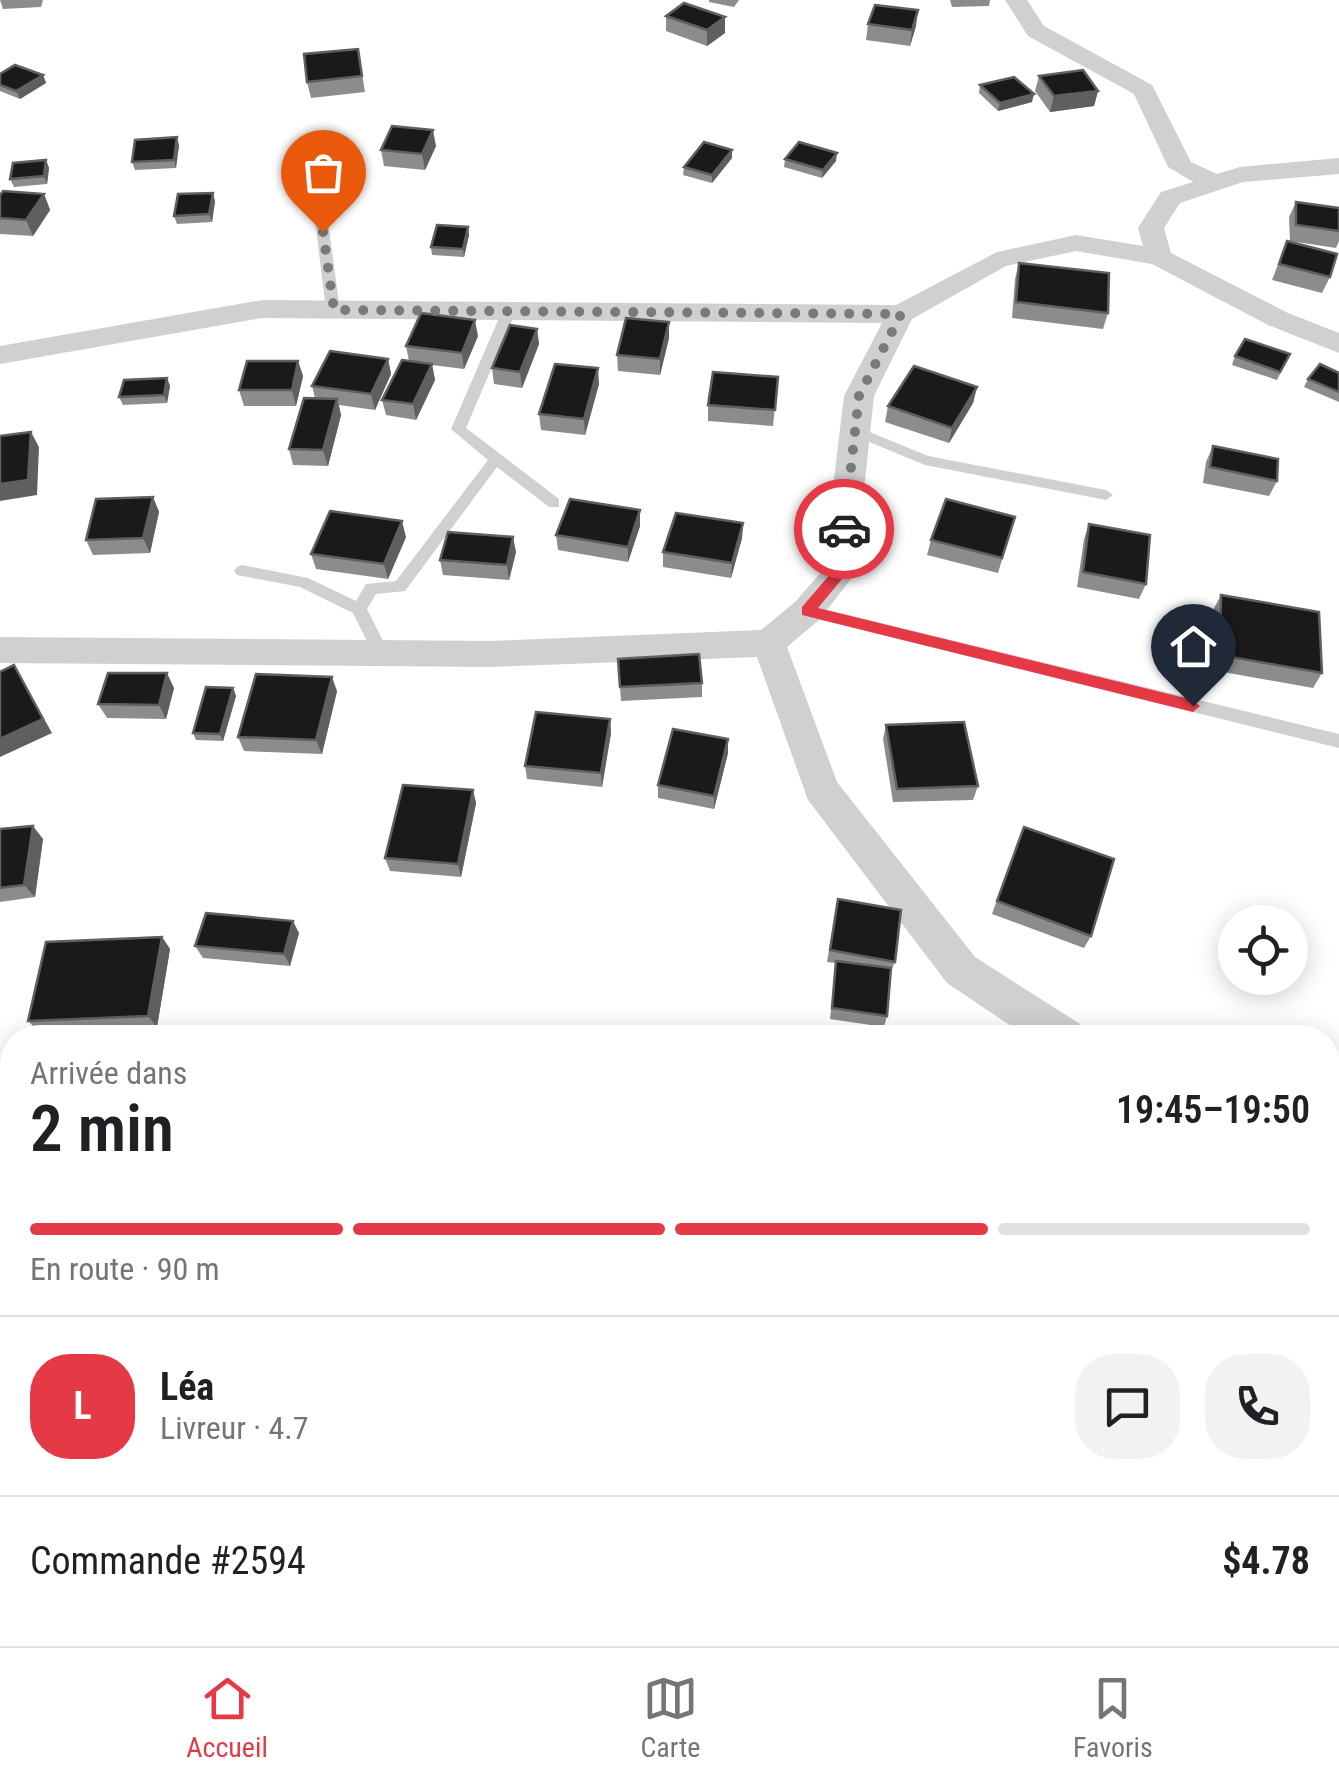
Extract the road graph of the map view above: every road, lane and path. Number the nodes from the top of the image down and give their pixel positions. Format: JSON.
{"nodes":[{"id":1,"x":1016,"y":0,"type":"edge"},
{"id":2,"x":313,"y":155,"type":"dead end"},
{"id":3,"x":1339,"y":166,"type":"edge"},
{"id":4,"x":1216,"y":183,"type":"junction"},
{"id":5,"x":1159,"y":257,"type":"junction"},
{"id":6,"x":334,"y":310,"type":"junction"},
{"id":7,"x":509,"y":311,"type":"junction"},
{"id":8,"x":901,"y":314,"type":"junction"},
{"id":9,"x":1339,"y":344,"type":"edge"},
{"id":10,"x":0,"y":355,"type":"edge"},
{"id":11,"x":856,"y":431,"type":"junction"},
{"id":12,"x":496,"y":459,"type":"junction"},
{"id":13,"x":1106,"y":495,"type":"dead end"},
{"id":14,"x":554,"y":503,"type":"dead end"},
{"id":15,"x":242,"y":571,"type":"dead end"},
{"id":16,"x":359,"y":608,"type":"junction"},
{"id":17,"x":807,"y":611,"type":"junction"},
{"id":18,"x":770,"y":643,"type":"junction"},
{"id":19,"x":0,"y":650,"type":"edge"},
{"id":20,"x":380,"y":653,"type":"junction"},
{"id":21,"x":1339,"y":741,"type":"edge"},
{"id":22,"x":1045,"y":1025,"type":"edge"}],
"edges":[{"from":1,"to":4,"type":"street"},
{"from":2,"to":6,"type":"lane"},
{"from":3,"to":4,"type":"street"},
{"from":4,"to":5,"type":"street"},
{"from":5,"to":8,"type":"street"},
{"from":5,"to":9,"type":"street"},
{"from":6,"to":7,"type":"street"},
{"from":6,"to":10,"type":"street"},
{"from":7,"to":8,"type":"street"},
{"from":7,"to":12,"type":"lane"},
{"from":8,"to":11,"type":"street"},
{"from":11,"to":13,"type":"lane"},
{"from":11,"to":17,"type":"street"},
{"from":12,"to":14,"type":"lane"},
{"from":12,"to":16,"type":"lane"},
{"from":15,"to":16,"type":"lane"},
{"from":16,"to":20,"type":"lane"},
{"from":17,"to":18,"type":"street"},
{"from":17,"to":21,"type":"lane"},
{"from":18,"to":20,"type":"street"},
{"from":18,"to":22,"type":"street"},
{"from":19,"to":20,"type":"street"}]}
